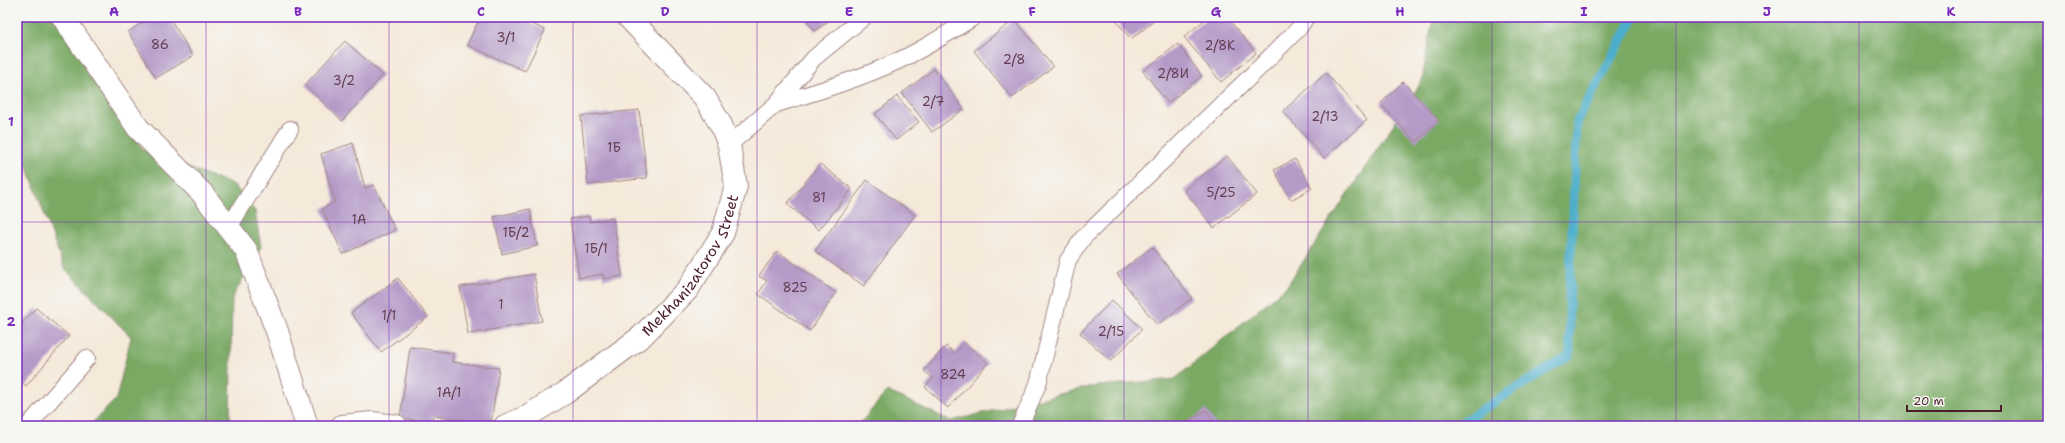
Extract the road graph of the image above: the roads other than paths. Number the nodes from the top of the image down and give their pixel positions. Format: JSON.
{"nodes":[{"id":1,"x":63,"y":17,"type":"edge"},
{"id":2,"x":628,"y":17,"type":"edge"},
{"id":3,"x":864,"y":17,"type":"edge"},
{"id":4,"x":974,"y":17,"type":"edge"},
{"id":5,"x":1306,"y":17,"type":"edge"},
{"id":6,"x":776,"y":104,"type":"junction"},
{"id":7,"x":290,"y":129,"type":"dead end"},
{"id":8,"x":728,"y":145,"type":"junction"},
{"id":9,"x":228,"y":228,"type":"junction"},
{"id":10,"x":87,"y":358,"type":"dead end"},
{"id":11,"x":28,"y":426,"type":"edge"},
{"id":12,"x":307,"y":426,"type":"edge"},
{"id":13,"x":342,"y":426,"type":"edge"},
{"id":14,"x":396,"y":426,"type":"edge"},
{"id":15,"x":505,"y":426,"type":"edge"},
{"id":16,"x":1020,"y":426,"type":"edge"}],
"edges":[{"from":1,"to":9,"type":"street"},
{"from":2,"to":8,"type":"street","name":"Mekhanizatorov Street"},
{"from":3,"to":6,"type":"lane"},
{"from":4,"to":6,"type":"lane"},
{"from":5,"to":16,"type":"lane"},
{"from":6,"to":8,"type":"lane"},
{"from":7,"to":9,"type":"lane"},
{"from":8,"to":15,"type":"street","name":"Mekhanizatorov Street"},
{"from":9,"to":12,"type":"street"},
{"from":10,"to":11,"type":"lane"},
{"from":13,"to":14,"type":"street"}]}
